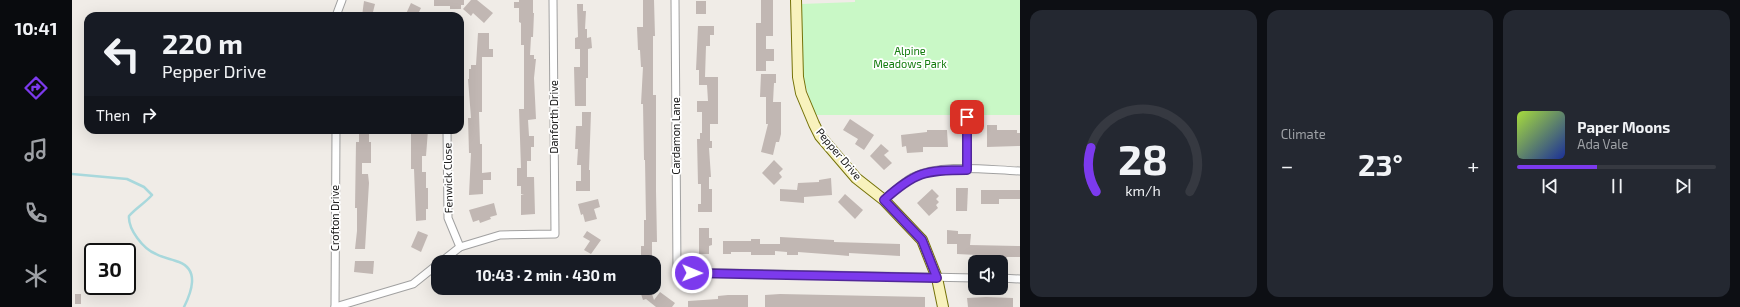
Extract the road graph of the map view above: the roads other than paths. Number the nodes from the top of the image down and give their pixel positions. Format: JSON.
{"nodes":[{"id":1,"x":342,"y":0,"type":"edge"},
{"id":2,"x":553,"y":0,"type":"edge"},
{"id":3,"x":675,"y":0,"type":"edge"},
{"id":4,"x":796,"y":0,"type":"edge"},
{"id":5,"x":338,"y":12,"type":"edge"},
{"id":6,"x":967,"y":117,"type":"dead end"},
{"id":7,"x":336,"y":134,"type":"edge"},
{"id":8,"x":448,"y":134,"type":"edge"},
{"id":9,"x":967,"y":170,"type":"junction"},
{"id":10,"x":1020,"y":171,"type":"edge"},
{"id":11,"x":884,"y":200,"type":"junction"},
{"id":12,"x":460,"y":247,"type":"junction"},
{"id":13,"x":450,"y":255,"type":"edge"},
{"id":14,"x":431,"y":269,"type":"edge"},
{"id":15,"x":937,"y":278,"type":"junction"},
{"id":16,"x":968,"y":278,"type":"edge"},
{"id":17,"x":1008,"y":278,"type":"edge"},
{"id":18,"x":1020,"y":278,"type":"edge"},
{"id":19,"x":335,"y":307,"type":"edge"},
{"id":20,"x":943,"y":307,"type":"edge"}],
"edges":[{"from":1,"to":5,"type":"street"},
{"from":2,"to":12,"type":"street","name":"Danforth Drive"},
{"from":3,"to":15,"type":"street","name":"Cardamon Lane"},
{"from":4,"to":11,"type":"street","name":"Pepper Drive"},
{"from":6,"to":9,"type":"street"},
{"from":7,"to":19,"type":"street","name":"Crofton Drive"},
{"from":8,"to":12,"type":"street","name":"Fenwick Close"},
{"from":9,"to":10,"type":"street"},
{"from":9,"to":11,"type":"street"},
{"from":11,"to":15,"type":"street","name":"Pepper Drive"},
{"from":12,"to":13,"type":"street"},
{"from":14,"to":19,"type":"street"},
{"from":15,"to":16,"type":"street"},
{"from":15,"to":20,"type":"street","name":"Pepper Drive"},
{"from":17,"to":18,"type":"street"}]}
